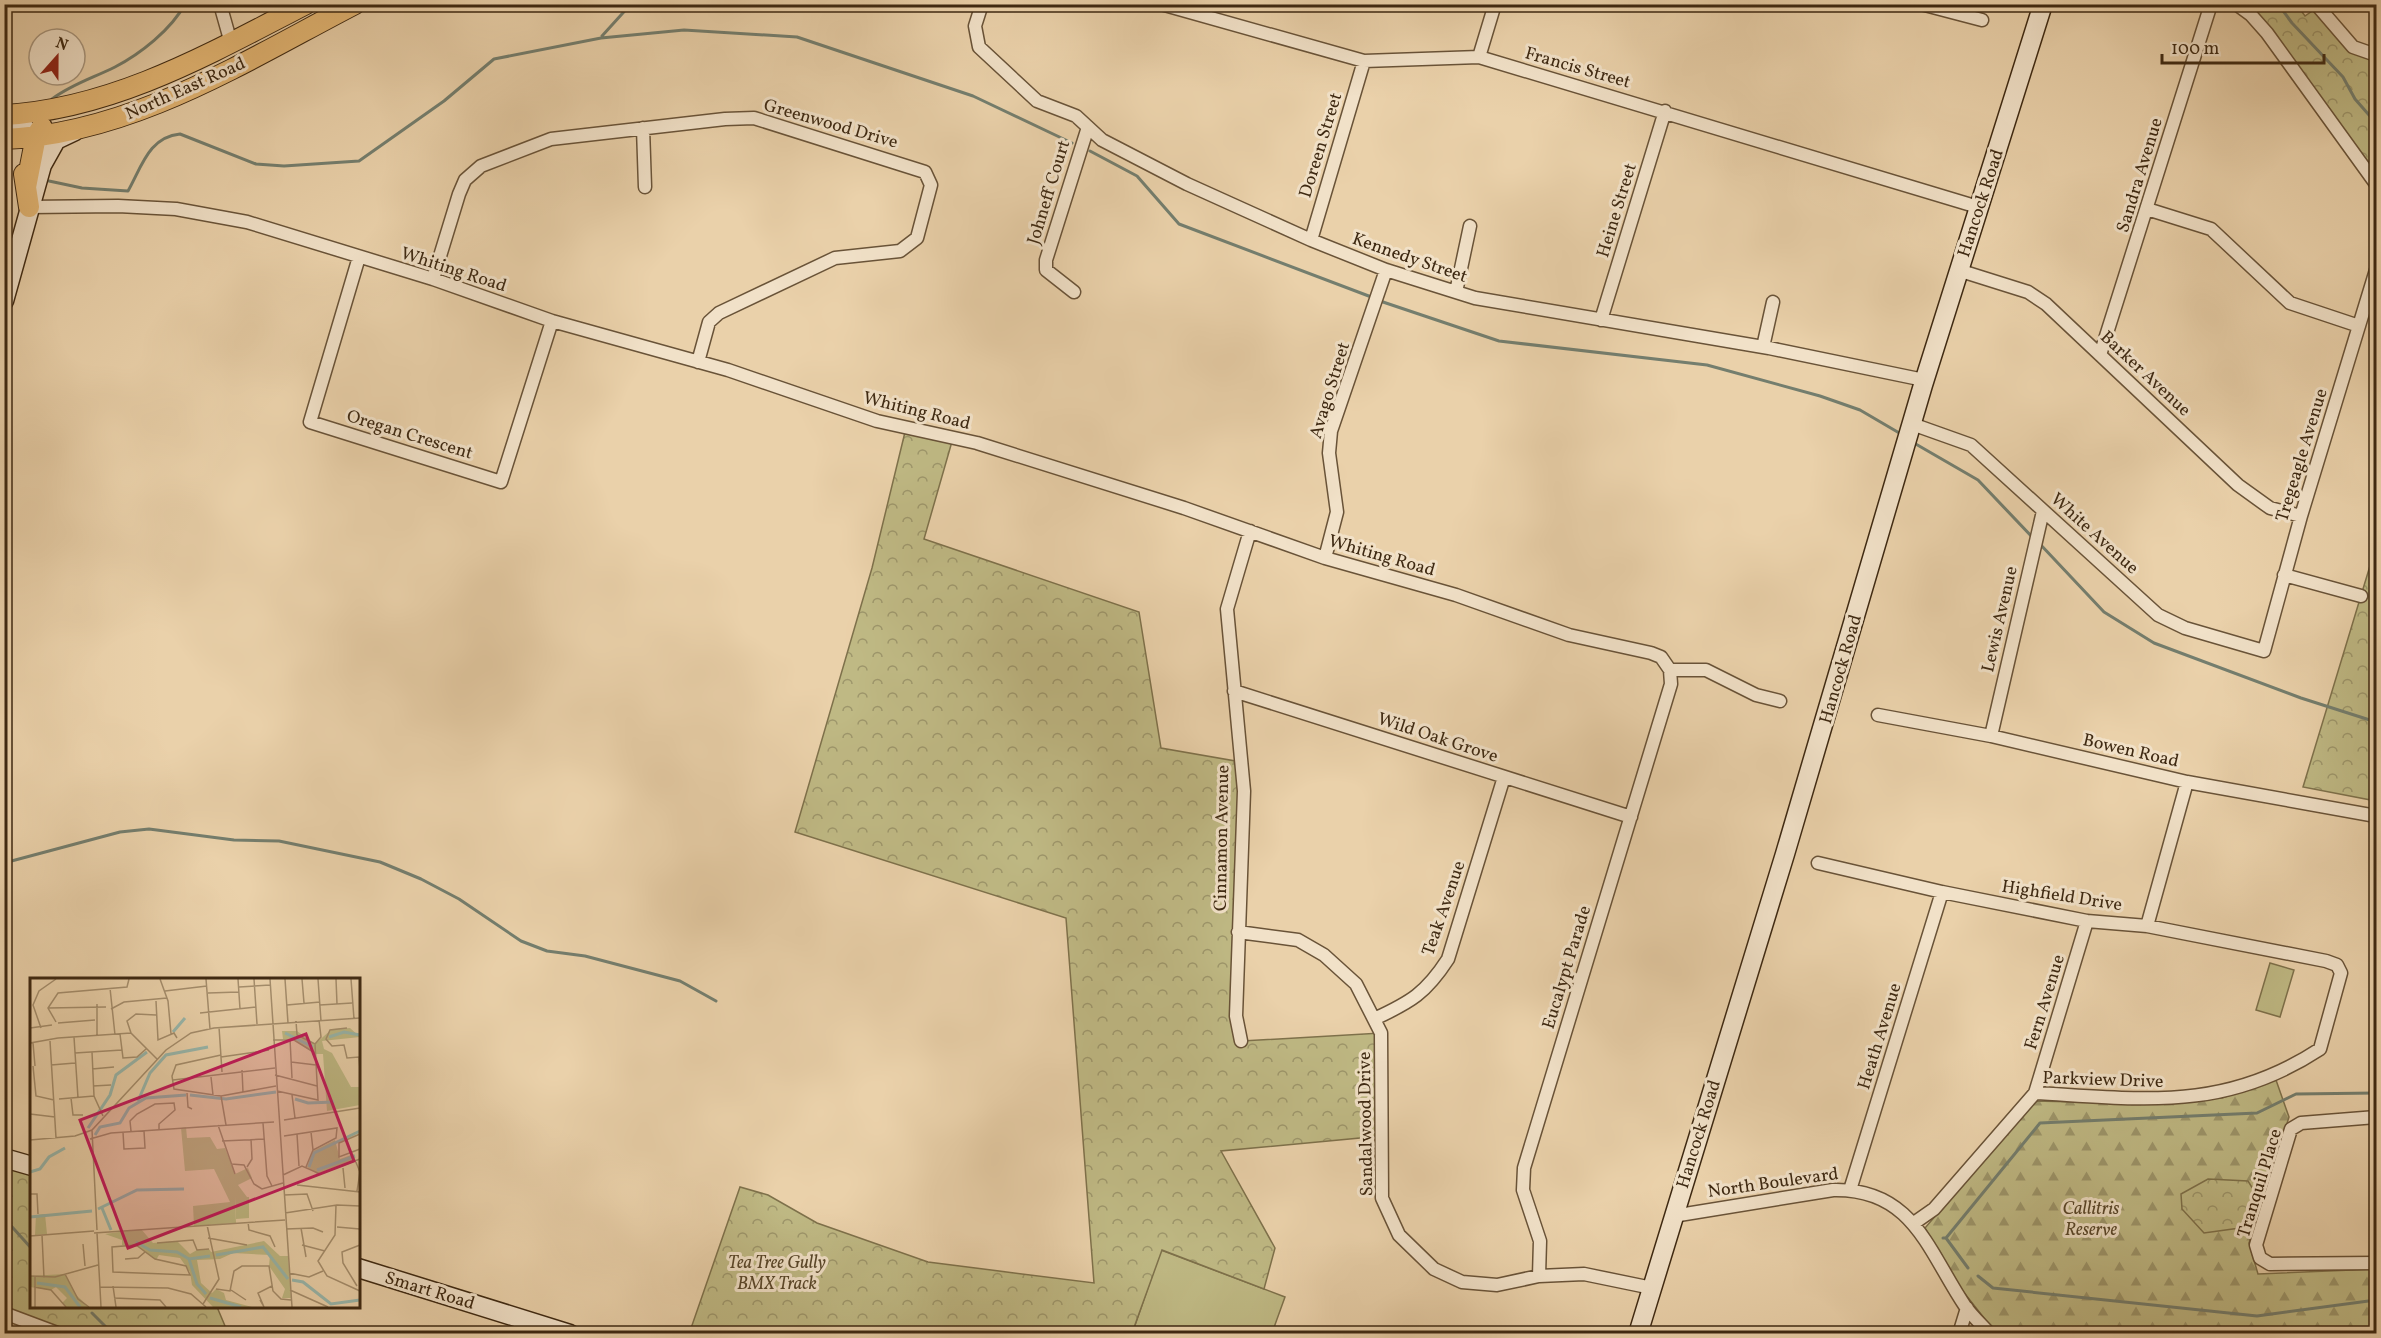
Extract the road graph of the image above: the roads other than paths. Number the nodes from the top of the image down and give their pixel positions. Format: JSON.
{"nodes":[{"id":1,"x":220,"y":4,"type":"edge"},
{"id":2,"x":306,"y":4,"type":"edge"},
{"id":3,"x":355,"y":4,"type":"edge"},
{"id":4,"x":982,"y":4,"type":"edge"},
{"id":5,"x":1161,"y":4,"type":"edge"},
{"id":6,"x":1495,"y":4,"type":"edge"},
{"id":7,"x":1921,"y":4,"type":"edge"},
{"id":8,"x":2043,"y":4,"type":"edge"},
{"id":9,"x":2211,"y":4,"type":"edge"},
{"id":10,"x":2236,"y":4,"type":"edge"},
{"id":11,"x":2316,"y":4,"type":"edge"},
{"id":12,"x":1982,"y":20,"type":"dead end"},
{"id":13,"x":231,"y":43,"type":"junction"},
{"id":14,"x":277,"y":45,"type":"junction"},
{"id":15,"x":2376,"y":55,"type":"edge"},
{"id":16,"x":1479,"y":57,"type":"junction"},
{"id":17,"x":1364,"y":61,"type":"junction"},
{"id":18,"x":218,"y":75,"type":"junction"},
{"id":19,"x":66,"y":107,"type":"junction"},
{"id":20,"x":1665,"y":111,"type":"junction"},
{"id":21,"x":4,"y":115,"type":"edge"},
{"id":22,"x":4,"y":124,"type":"edge"},
{"id":23,"x":1088,"y":127,"type":"junction"},
{"id":24,"x":643,"y":128,"type":"junction"},
{"id":25,"x":79,"y":130,"type":"junction"},
{"id":26,"x":36,"y":136,"type":"junction"},
{"id":27,"x":5,"y":139,"type":"edge"},
{"id":28,"x":42,"y":165,"type":"junction"},
{"id":29,"x":2376,"y":184,"type":"edge"},
{"id":30,"x":26,"y":187,"type":"junction"},
{"id":31,"x":645,"y":187,"type":"dead end"},
{"id":32,"x":29,"y":207,"type":"junction"},
{"id":33,"x":1978,"y":207,"type":"junction"},
{"id":34,"x":2147,"y":209,"type":"junction"},
{"id":35,"x":1470,"y":226,"type":"dead end"},
{"id":36,"x":1311,"y":240,"type":"junction"},
{"id":37,"x":359,"y":257,"type":"junction"},
{"id":38,"x":1386,"y":270,"type":"junction"},
{"id":39,"x":1958,"y":270,"type":"junction"},
{"id":40,"x":2376,"y":270,"type":"edge"},
{"id":41,"x":433,"y":279,"type":"junction"},
{"id":42,"x":1074,"y":292,"type":"dead end"},
{"id":43,"x":1456,"y":292,"type":"junction"},
{"id":44,"x":4,"y":301,"type":"edge"},
{"id":45,"x":1773,"y":302,"type":"dead end"},
{"id":46,"x":1601,"y":320,"type":"junction"},
{"id":47,"x":552,"y":321,"type":"junction"},
{"id":48,"x":2359,"y":326,"type":"junction"},
{"id":49,"x":1763,"y":347,"type":"junction"},
{"id":50,"x":2100,"y":355,"type":"junction"},
{"id":51,"x":698,"y":362,"type":"junction"},
{"id":52,"x":1924,"y":380,"type":"junction"},
{"id":53,"x":1910,"y":434,"type":"junction"},
{"id":54,"x":2043,"y":511,"type":"junction"},
{"id":55,"x":2301,"y":516,"type":"junction"},
{"id":56,"x":1250,"y":531,"type":"junction"},
{"id":57,"x":1325,"y":558,"type":"junction"},
{"id":58,"x":2284,"y":575,"type":"junction"},
{"id":59,"x":2361,"y":596,"type":"dead end"},
{"id":60,"x":2264,"y":651,"type":"joint"},
{"id":61,"x":1670,"y":670,"type":"junction"},
{"id":62,"x":1233,"y":691,"type":"junction"},
{"id":63,"x":1780,"y":701,"type":"dead end"},
{"id":64,"x":1878,"y":716,"type":"dead end"},
{"id":65,"x":1991,"y":736,"type":"junction"},
{"id":66,"x":1504,"y":777,"type":"junction"},
{"id":67,"x":2187,"y":782,"type":"junction"},
{"id":68,"x":2376,"y":816,"type":"edge"},
{"id":69,"x":1631,"y":817,"type":"junction"},
{"id":70,"x":1818,"y":863,"type":"dead end"},
{"id":71,"x":1942,"y":892,"type":"junction"},
{"id":72,"x":2087,"y":921,"type":"junction"},
{"id":73,"x":2147,"y":926,"type":"junction"},
{"id":74,"x":1238,"y":932,"type":"junction"},
{"id":75,"x":2337,"y":965,"type":"joint"},
{"id":76,"x":1374,"y":1019,"type":"junction"},
{"id":77,"x":1242,"y":1041,"type":"dead end"},
{"id":78,"x":2035,"y":1093,"type":"junction"},
{"id":79,"x":2376,"y":1117,"type":"edge"},
{"id":80,"x":4,"y":1158,"type":"edge"},
{"id":81,"x":30,"y":1165,"type":"edge"},
{"id":82,"x":1850,"y":1190,"type":"junction"},
{"id":83,"x":1673,"y":1216,"type":"junction"},
{"id":84,"x":1914,"y":1223,"type":"junction"},
{"id":85,"x":2376,"y":1263,"type":"edge"},
{"id":86,"x":360,"y":1269,"type":"edge"},
{"id":87,"x":1539,"y":1276,"type":"junction"},
{"id":88,"x":1652,"y":1288,"type":"junction"},
{"id":89,"x":1967,"y":1308,"type":"junction"},
{"id":90,"x":4,"y":1313,"type":"edge"},
{"id":91,"x":60,"y":1334,"type":"edge"},
{"id":92,"x":570,"y":1334,"type":"edge"},
{"id":93,"x":1638,"y":1334,"type":"edge"},
{"id":94,"x":1959,"y":1334,"type":"edge"},
{"id":95,"x":1990,"y":1334,"type":"edge"}],
"edges":[{"from":1,"to":13,"type":"street"},
{"from":2,"to":13,"type":"main road","name":"North East Road"},
{"from":3,"to":14,"type":"main road","name":"North East Road"},
{"from":4,"to":23,"type":"street","name":"Kennedy Street"},
{"from":5,"to":17,"type":"street","name":"Francis Street"},
{"from":6,"to":16,"type":"street"},
{"from":7,"to":12,"type":"street"},
{"from":8,"to":33,"type":"main road","name":"Hancock Road"},
{"from":9,"to":34,"type":"street","name":"Sandra Avenue"},
{"from":10,"to":29,"type":"street"},
{"from":11,"to":15,"type":"street"},
{"from":13,"to":14,"type":"main road"},
{"from":13,"to":18,"type":"main road"},
{"from":13,"to":19,"type":"main road","name":"North East Road"},
{"from":14,"to":18,"type":"main road","name":"North East Road"},
{"from":16,"to":17,"type":"street","name":"Francis Street"},
{"from":16,"to":20,"type":"street","name":"Francis Street"},
{"from":17,"to":36,"type":"street","name":"Doreen Street"},
{"from":18,"to":25,"type":"main road","name":"North East Road"},
{"from":19,"to":21,"type":"main road","name":"North East Road"},
{"from":19,"to":26,"type":"main road"},
{"from":20,"to":33,"type":"street","name":"Francis Street"},
{"from":20,"to":46,"type":"street","name":"Heine Street"},
{"from":22,"to":26,"type":"main road"},
{"from":23,"to":36,"type":"street","name":"Kennedy Street"},
{"from":23,"to":42,"type":"street","name":"Johneff Court"},
{"from":24,"to":31,"type":"street"},
{"from":24,"to":41,"type":"street","name":"Greenwood Drive"},
{"from":24,"to":51,"type":"street","name":"Greenwood Drive"},
{"from":25,"to":26,"type":"main road","name":"North East Road"},
{"from":25,"to":28,"type":"main road"},
{"from":26,"to":27,"type":"main road","name":"North East Road"},
{"from":26,"to":28,"type":"main road"},
{"from":26,"to":30,"type":"main road"},
{"from":27,"to":30,"type":"main road"},
{"from":28,"to":32,"type":"main road"},
{"from":30,"to":32,"type":"main road"},
{"from":32,"to":37,"type":"street","name":"Whiting Road"},
{"from":32,"to":44,"type":"main road"},
{"from":33,"to":39,"type":"main road","name":"Hancock Road"},
{"from":34,"to":48,"type":"street"},
{"from":34,"to":50,"type":"street","name":"Sandra Avenue"},
{"from":35,"to":43,"type":"street"},
{"from":36,"to":38,"type":"street","name":"Kennedy Street"},
{"from":37,"to":41,"type":"street","name":"Whiting Road"},
{"from":37,"to":47,"type":"street","name":"Oregan Crescent"},
{"from":38,"to":43,"type":"street","name":"Kennedy Street"},
{"from":38,"to":57,"type":"street","name":"Avago Street"},
{"from":39,"to":50,"type":"street","name":"Barker Avenue"},
{"from":39,"to":52,"type":"main road","name":"Hancock Road"},
{"from":40,"to":48,"type":"street","name":"Tregeagle Avenue"},
{"from":41,"to":47,"type":"street","name":"Whiting Road"},
{"from":43,"to":46,"type":"street","name":"Kennedy Street"},
{"from":45,"to":49,"type":"street"},
{"from":46,"to":49,"type":"street","name":"Kennedy Street"},
{"from":47,"to":51,"type":"street","name":"Whiting Road"},
{"from":48,"to":55,"type":"street","name":"Tregeagle Avenue"},
{"from":49,"to":52,"type":"street","name":"Kennedy Street"},
{"from":50,"to":55,"type":"street","name":"Barker Avenue"},
{"from":51,"to":56,"type":"street","name":"Whiting Road"},
{"from":52,"to":53,"type":"main road","name":"Hancock Road"},
{"from":53,"to":54,"type":"street","name":"White Avenue"},
{"from":53,"to":83,"type":"main road","name":"Hancock Road"},
{"from":54,"to":60,"type":"street","name":"White Avenue"},
{"from":54,"to":65,"type":"street","name":"Lewis Avenue"},
{"from":55,"to":58,"type":"street","name":"Tregeagle Avenue"},
{"from":56,"to":57,"type":"street","name":"Whiting Road"},
{"from":56,"to":62,"type":"street","name":"Cinnamon Avenue"},
{"from":57,"to":61,"type":"street","name":"Whiting Road"},
{"from":58,"to":59,"type":"street"},
{"from":58,"to":60,"type":"street","name":"Tregeagle Avenue"},
{"from":61,"to":63,"type":"street"},
{"from":61,"to":69,"type":"street","name":"Eucalypt Parade"},
{"from":62,"to":66,"type":"street","name":"Wild Oak Grove"},
{"from":62,"to":74,"type":"street","name":"Cinnamon Avenue"},
{"from":64,"to":65,"type":"street","name":"Bowen Road"},
{"from":65,"to":67,"type":"street","name":"Bowen Road"},
{"from":66,"to":69,"type":"street","name":"Wild Oak Grove"},
{"from":66,"to":76,"type":"street","name":"Teak Avenue"},
{"from":67,"to":68,"type":"street","name":"Bowen Road"},
{"from":67,"to":73,"type":"street"},
{"from":69,"to":87,"type":"street","name":"Eucalypt Parade"},
{"from":70,"to":71,"type":"street","name":"Highfield Drive"},
{"from":71,"to":72,"type":"street","name":"Highfield Drive"},
{"from":71,"to":82,"type":"street","name":"Heath Avenue"},
{"from":72,"to":73,"type":"street","name":"Highfield Drive"},
{"from":72,"to":78,"type":"street","name":"Fern Avenue"},
{"from":73,"to":75,"type":"street","name":"Highfield Drive"},
{"from":74,"to":76,"type":"street","name":"Sandalwood Drive"},
{"from":74,"to":77,"type":"street","name":"Cinnamon Avenue"},
{"from":75,"to":78,"type":"street","name":"Parkview Drive"},
{"from":76,"to":87,"type":"street","name":"Sandalwood Drive"},
{"from":78,"to":84,"type":"street","name":"Parkview Drive"},
{"from":79,"to":85,"type":"street","name":"Tranquil Place"},
{"from":80,"to":81,"type":"main road"},
{"from":82,"to":83,"type":"street","name":"North Boulevard"},
{"from":82,"to":84,"type":"street","name":"North Boulevard"},
{"from":83,"to":88,"type":"main road","name":"Hancock Road"},
{"from":84,"to":89,"type":"street","name":"North Boulevard"},
{"from":86,"to":92,"type":"main road","name":"Smart Road"},
{"from":87,"to":88,"type":"street","name":"Sandalwood Drive"},
{"from":88,"to":93,"type":"main road","name":"Hancock Road"},
{"from":89,"to":94,"type":"street"},
{"from":89,"to":95,"type":"street","name":"North Boulevard"},
{"from":90,"to":91,"type":"street"}]}
